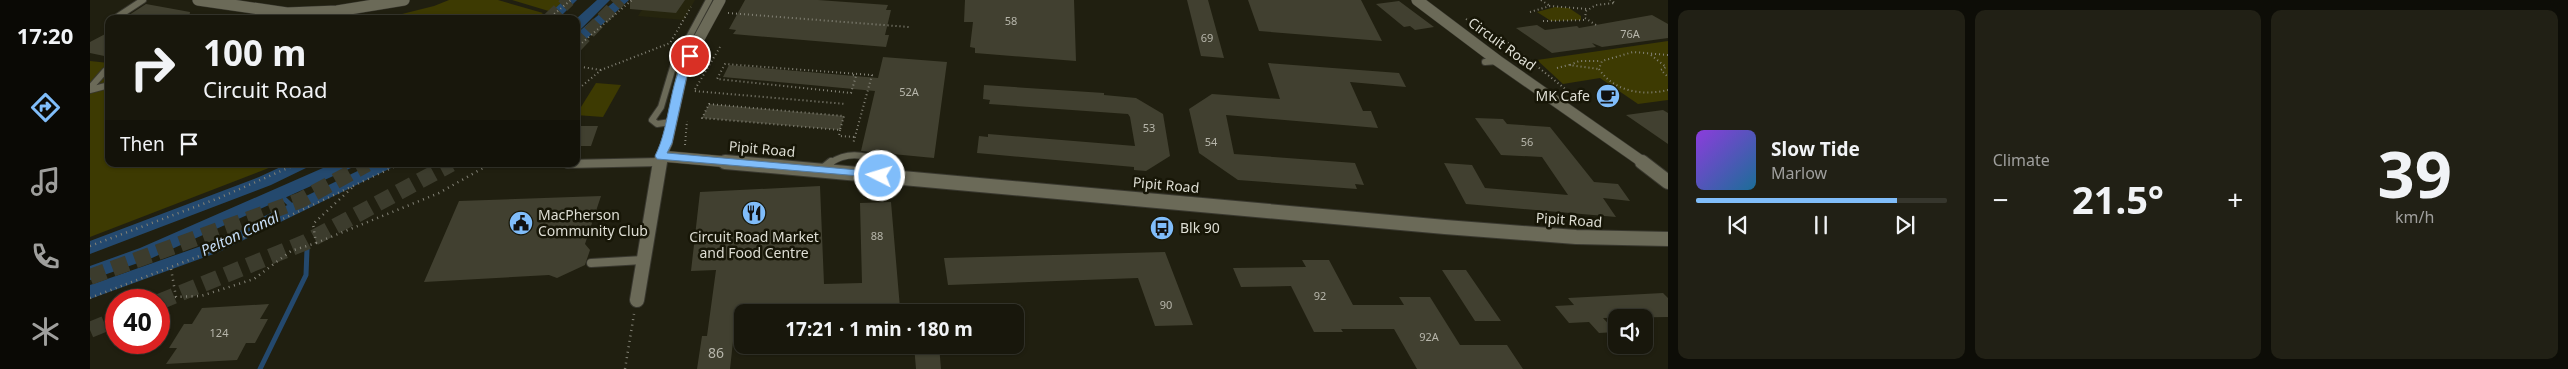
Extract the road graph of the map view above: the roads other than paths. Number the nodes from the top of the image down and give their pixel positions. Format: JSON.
{"nodes":[{"id":1,"x":143,"y":0,"type":"edge"},
{"id":2,"x":198,"y":0,"type":"edge"},
{"id":3,"x":404,"y":0,"type":"edge"},
{"id":4,"x":709,"y":0,"type":"edge"},
{"id":5,"x":720,"y":0,"type":"edge"},
{"id":6,"x":1417,"y":0,"type":"edge"},
{"id":7,"x":270,"y":12,"type":"junction"},
{"id":8,"x":120,"y":15,"type":"edge"},
{"id":9,"x":266,"y":15,"type":"edge"},
{"id":10,"x":1498,"y":61,"type":"junction"},
{"id":11,"x":1485,"y":62,"type":"dead end"},
{"id":12,"x":105,"y":71,"type":"dead end"},
{"id":13,"x":105,"y":86,"type":"edge"},
{"id":14,"x":90,"y":89,"type":"edge"},
{"id":15,"x":671,"y":122,"type":"junction"},
{"id":16,"x":660,"y":159,"type":"junction"},
{"id":17,"x":580,"y":163,"type":"edge"},
{"id":18,"x":820,"y":170,"type":"junction"},
{"id":19,"x":880,"y":176,"type":"junction"},
{"id":20,"x":1668,"y":181,"type":"edge"},
{"id":21,"x":1668,"y":239,"type":"edge"},
{"id":22,"x":643,"y":260,"type":"junction"},
{"id":23,"x":591,"y":263,"type":"dead end"},
{"id":24,"x":637,"y":300,"type":"road end"}],
"edges":[{"from":1,"to":8,"type":"lane"},
{"from":2,"to":7,"type":"street"},
{"from":3,"to":7,"type":"street"},
{"from":4,"to":15,"type":"lane"},
{"from":5,"to":15,"type":"street"},
{"from":6,"to":10,"type":"street","name":"Circuit Road"},
{"from":7,"to":9,"type":"lane"},
{"from":10,"to":11,"type":"lane"},
{"from":10,"to":20,"type":"street","name":"Circuit Road"},
{"from":12,"to":14,"type":"lane"},
{"from":13,"to":14,"type":"lane"},
{"from":15,"to":16,"type":"street"},
{"from":16,"to":17,"type":"lane"},
{"from":16,"to":18,"type":"street","name":"Pipit Road"},
{"from":16,"to":22,"type":"street"},
{"from":18,"to":19,"type":"street","name":"Pipit Road"},
{"from":18,"to":19,"type":"lane"},
{"from":19,"to":21,"type":"street","name":"Pipit Road"},
{"from":22,"to":23,"type":"lane"},
{"from":22,"to":24,"type":"street"}]}
